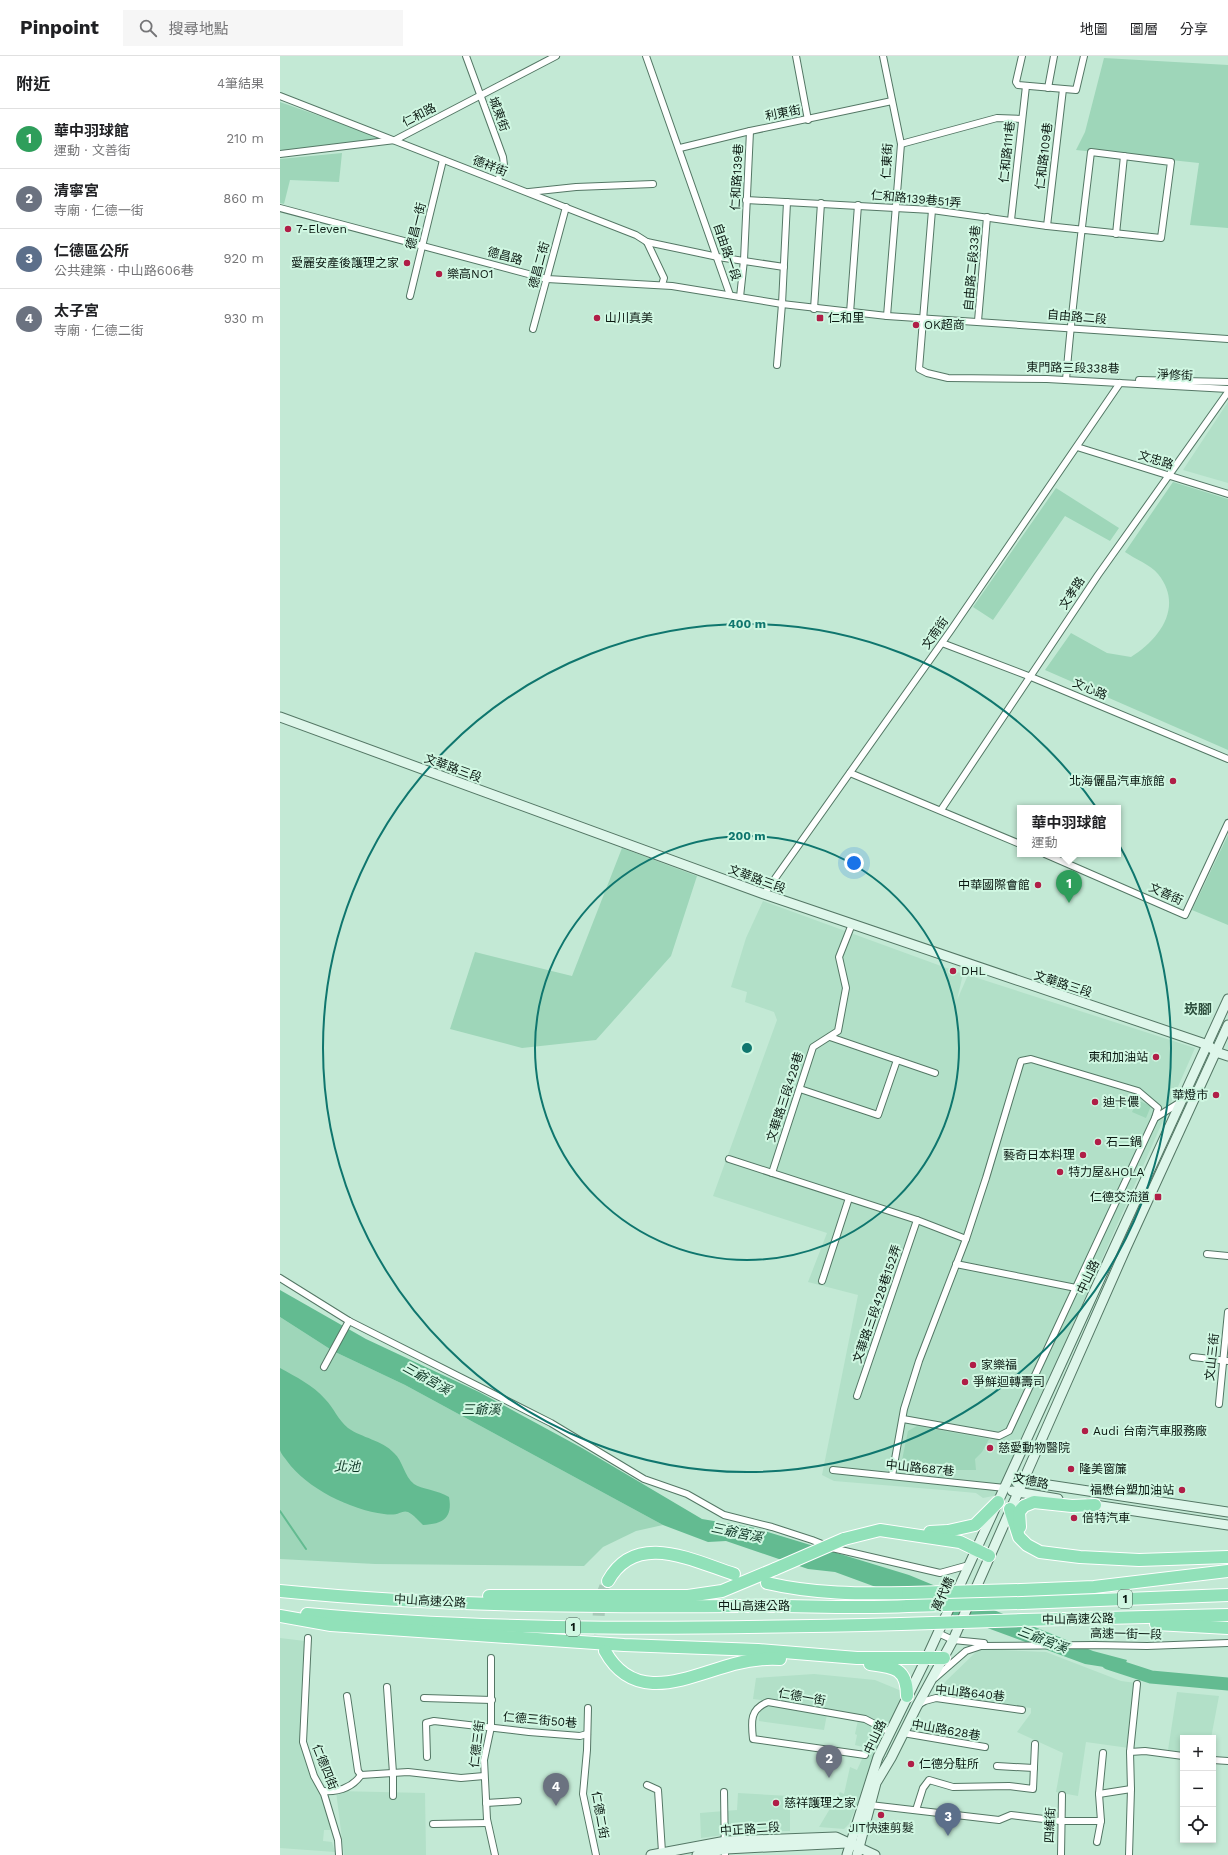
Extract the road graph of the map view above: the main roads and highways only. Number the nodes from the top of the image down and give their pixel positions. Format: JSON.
{"nodes":[{"id":1,"x":280,"y":717,"type":"edge"},
{"id":2,"x":1228,"y":999,"type":"edge"},
{"id":3,"x":1228,"y":1026,"type":"edge"},
{"id":4,"x":1208,"y":1045,"type":"junction"},
{"id":5,"x":1216,"y":1052,"type":"junction"},
{"id":6,"x":1228,"y":1056,"type":"edge"},
{"id":7,"x":1022,"y":1482,"type":"junction"},
{"id":8,"x":1005,"y":1488,"type":"junction"},
{"id":9,"x":1017,"y":1493,"type":"junction"},
{"id":10,"x":998,"y":1502,"type":"junction"},
{"id":11,"x":1095,"y":1505,"type":"junction"},
{"id":12,"x":1010,"y":1509,"type":"junction"},
{"id":13,"x":1228,"y":1512,"type":"edge"},
{"id":14,"x":1228,"y":1525,"type":"edge"},
{"id":15,"x":880,"y":1530,"type":"junction"},
{"id":16,"x":976,"y":1549,"type":"junction"},
{"id":17,"x":1053,"y":1552,"type":"junction"},
{"id":18,"x":990,"y":1556,"type":"junction"},
{"id":19,"x":1228,"y":1558,"type":"edge"},
{"id":20,"x":969,"y":1565,"type":"joint"},
{"id":21,"x":1228,"y":1571,"type":"edge"},
{"id":22,"x":734,"y":1574,"type":"dead end"},
{"id":23,"x":608,"y":1581,"type":"tunnel mouth"},
{"id":24,"x":767,"y":1583,"type":"dead end"},
{"id":25,"x":280,"y":1591,"type":"edge"},
{"id":26,"x":1228,"y":1595,"type":"edge"},
{"id":27,"x":332,"y":1596,"type":"junction"},
{"id":28,"x":280,"y":1611,"type":"edge"},
{"id":29,"x":1228,"y":1615,"type":"edge"},
{"id":30,"x":280,"y":1616,"type":"edge"},
{"id":31,"x":1077,"y":1618,"type":"junction"},
{"id":32,"x":1228,"y":1628,"type":"edge"},
{"id":33,"x":940,"y":1630,"type":"joint"},
{"id":34,"x":605,"y":1651,"type":"tunnel mouth"},
{"id":35,"x":829,"y":1656,"type":"junction"},
{"id":36,"x":857,"y":1658,"type":"junction"},
{"id":37,"x":927,"y":1658,"type":"junction"},
{"id":38,"x":944,"y":1658,"type":"junction"},
{"id":39,"x":907,"y":1696,"type":"junction"},
{"id":40,"x":726,"y":1848,"type":"edge"},
{"id":41,"x":855,"y":1848,"type":"edge"},
{"id":42,"x":758,"y":1852,"type":"edge"},
{"id":43,"x":651,"y":1855,"type":"edge"},
{"id":44,"x":697,"y":1855,"type":"edge"},
{"id":45,"x":847,"y":1855,"type":"edge"},
{"id":46,"x":875,"y":1855,"type":"edge"}],
"edges":[{"from":1,"to":4,"type":"main road","name":"文華路三段"},
{"from":2,"to":4,"type":"main road","name":"中山路"},
{"from":3,"to":5,"type":"main road","name":"中山路"},
{"from":4,"to":5,"type":"main road","name":"文華路三段"},
{"from":4,"to":8,"type":"main road","name":"中山路"},
{"from":5,"to":6,"type":"main road","name":"文華路三段"},
{"from":5,"to":7,"type":"main road","name":"中山路"},
{"from":7,"to":8,"type":"main road","name":"文德路"},
{"from":7,"to":9,"type":"main road","name":"中山路"},
{"from":7,"to":13,"type":"main road","name":"文德路"},
{"from":8,"to":9,"type":"main road","name":"文德路"},
{"from":8,"to":10,"type":"main road","name":"中山路"},
{"from":9,"to":11,"type":"main road","name":"文德路"},
{"from":9,"to":12,"type":"main road","name":"中山路"},
{"from":10,"to":15,"type":"highway"},
{"from":10,"to":16,"type":"main road","name":"中山路"},
{"from":11,"to":14,"type":"main road","name":"文德路"},
{"from":11,"to":17,"type":"highway"},
{"from":12,"to":17,"type":"highway"},
{"from":12,"to":18,"type":"main road","name":"中山路"},
{"from":15,"to":16,"type":"highway"},
{"from":15,"to":27,"type":"highway","bridge":true},
{"from":16,"to":18,"type":"highway"},
{"from":16,"to":20,"type":"main road","name":"中山路"},
{"from":17,"to":19,"type":"highway"},
{"from":18,"to":38,"type":"main road","name":"中山路","bridge":true},
{"from":20,"to":33,"type":"main road","name":"萬代橋","bridge":true},
{"from":21,"to":24,"type":"highway","bridge":true},
{"from":22,"to":23,"type":"highway"},
{"from":25,"to":27,"type":"highway","name":"中山高速公路","number":"1"},
{"from":26,"to":27,"type":"highway","name":"中山高速公路","number":"1","bridge":true},
{"from":28,"to":31,"type":"highway","name":"中山高速公路","number":"1","bridge":true},
{"from":29,"to":31,"type":"highway","name":"中山高速公路","number":"1"},
{"from":30,"to":35,"type":"highway"},
{"from":31,"to":32,"type":"highway"},
{"from":33,"to":37,"type":"main road","name":"中山路"},
{"from":34,"to":35,"type":"highway"},
{"from":35,"to":36,"type":"highway"},
{"from":36,"to":37,"type":"highway"},
{"from":36,"to":39,"type":"highway"},
{"from":37,"to":38,"type":"highway"},
{"from":37,"to":39,"type":"main road","name":"中山路"},
{"from":38,"to":41,"type":"main road","name":"中山路"},
{"from":39,"to":41,"type":"main road","name":"中山路"},
{"from":40,"to":41,"type":"main road","name":"中正路二段"},
{"from":40,"to":42,"type":"main road","name":"中正路二段"},
{"from":40,"to":43,"type":"main road","name":"中正路二段"},
{"from":40,"to":44,"type":"main road","name":"中正路二段"},
{"from":41,"to":42,"type":"main road","name":"中正路二段"},
{"from":41,"to":45,"type":"main road","name":"中山路"},
{"from":41,"to":46,"type":"main road"}]}
